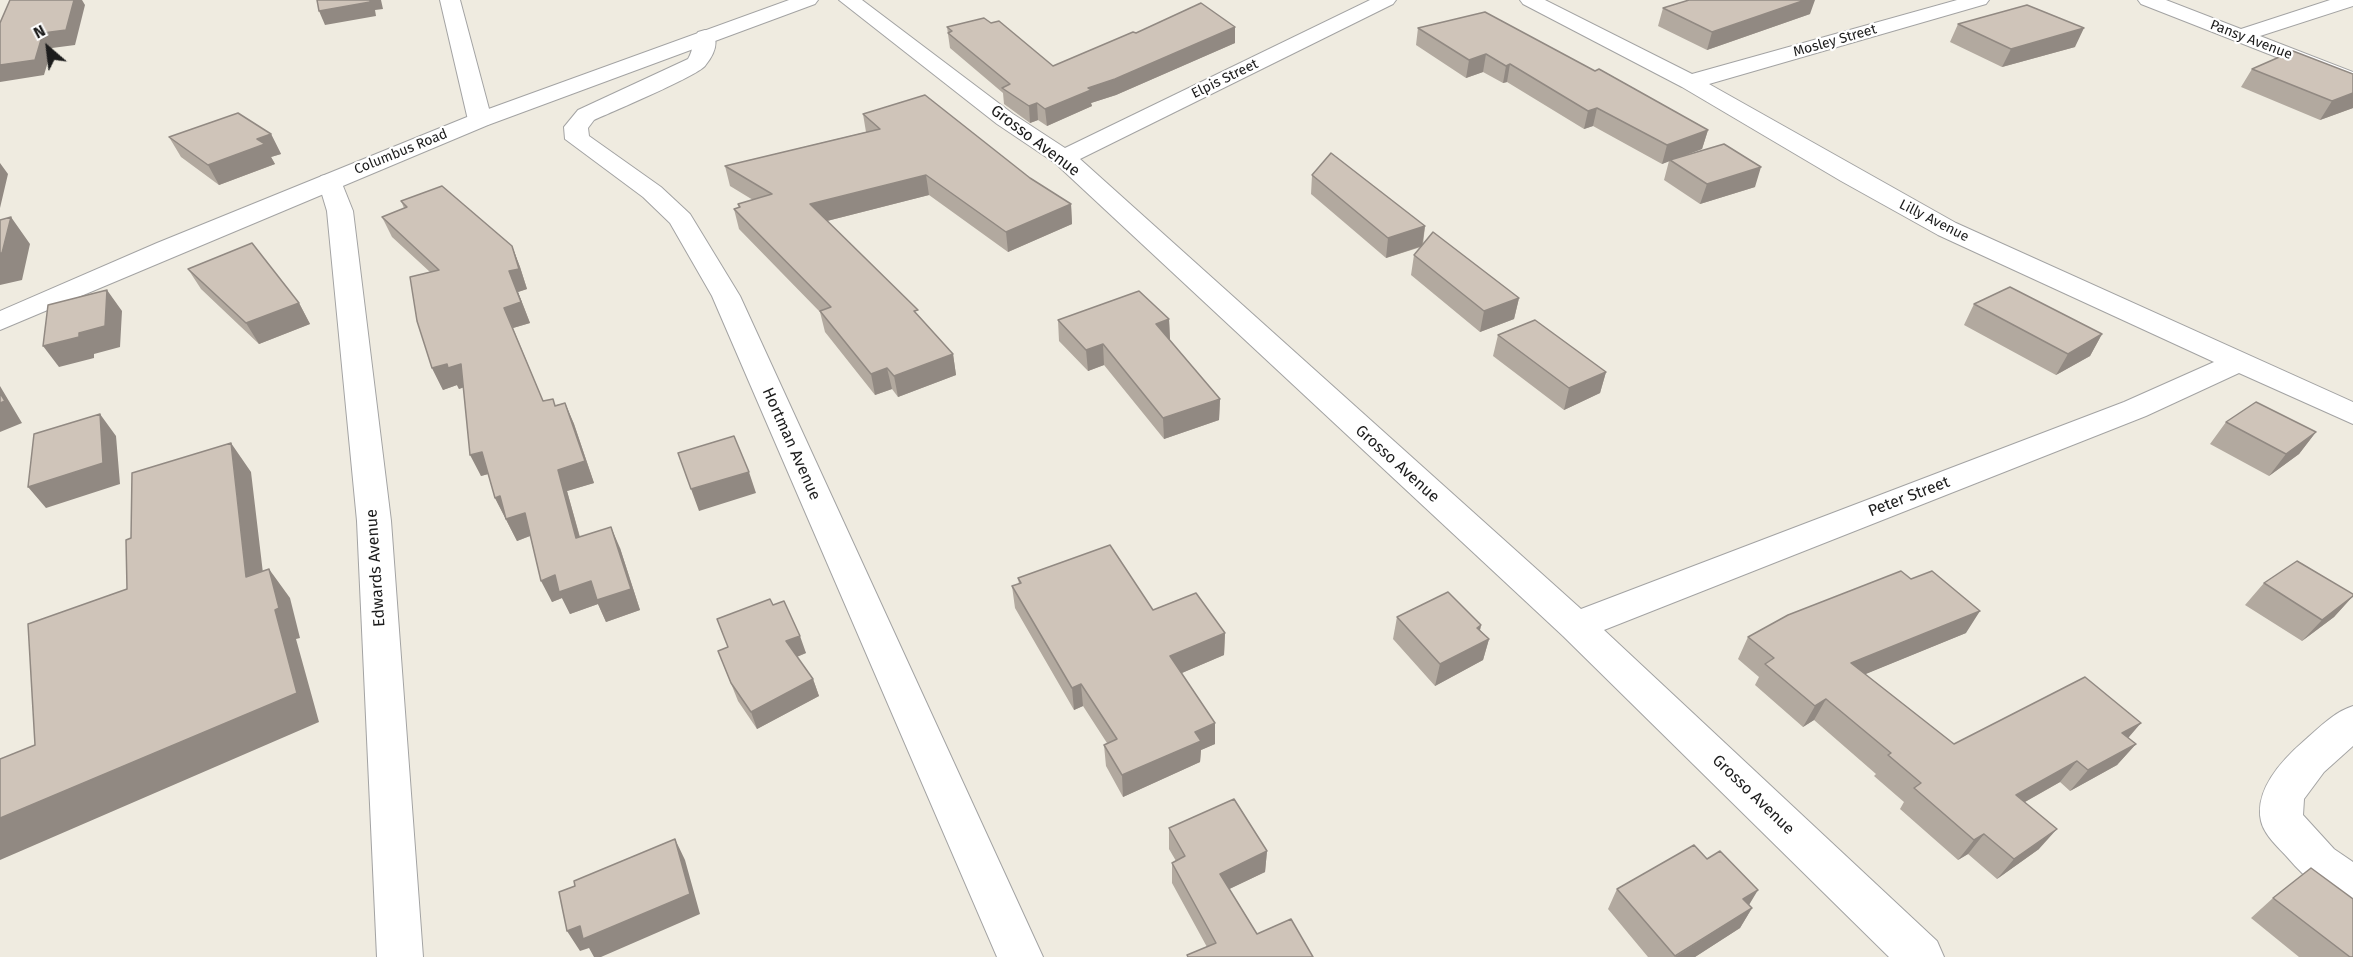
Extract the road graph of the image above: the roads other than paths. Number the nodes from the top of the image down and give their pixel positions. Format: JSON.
{"nodes":[{"id":1,"x":450,"y":0,"type":"edge"},
{"id":2,"x":808,"y":0,"type":"edge"},
{"id":3,"x":849,"y":0,"type":"edge"},
{"id":4,"x":1386,"y":0,"type":"edge"},
{"id":5,"x":1530,"y":0,"type":"edge"},
{"id":6,"x":1979,"y":0,"type":"edge"},
{"id":7,"x":2148,"y":0,"type":"edge"},
{"id":8,"x":2350,"y":0,"type":"edge"},
{"id":9,"x":705,"y":36,"type":"junction"},
{"id":10,"x":2240,"y":36,"type":"junction"},
{"id":11,"x":2353,"y":80,"type":"edge"},
{"id":12,"x":1690,"y":81,"type":"junction"},
{"id":13,"x":480,"y":120,"type":"junction"},
{"id":14,"x":1064,"y":158,"type":"junction"},
{"id":15,"x":330,"y":181,"type":"junction"},
{"id":16,"x":0,"y":321,"type":"edge"},
{"id":17,"x":2240,"y":362,"type":"junction"},
{"id":18,"x":2353,"y":414,"type":"edge"},
{"id":19,"x":1576,"y":626,"type":"junction"},
{"id":20,"x":2353,"y":722,"type":"edge"},
{"id":21,"x":2353,"y":887,"type":"edge"},
{"id":22,"x":400,"y":957,"type":"edge"},
{"id":23,"x":1020,"y":957,"type":"edge"},
{"id":24,"x":1921,"y":957,"type":"edge"}],
"edges":[{"from":1,"to":13,"type":"street"},
{"from":2,"to":9,"type":"street","name":"Columbus Road"},
{"from":3,"to":14,"type":"street","name":"Grosso Avenue"},
{"from":4,"to":14,"type":"street","name":"Elpis Street"},
{"from":5,"to":12,"type":"street","name":"Lilly Avenue"},
{"from":6,"to":12,"type":"street","name":"Mosley Street"},
{"from":7,"to":10,"type":"street","name":"Pansy Avenue"},
{"from":8,"to":10,"type":"street"},
{"from":9,"to":13,"type":"street","name":"Columbus Road"},
{"from":9,"to":23,"type":"street","name":"Hortman Avenue"},
{"from":10,"to":11,"type":"street","name":"Pansy Avenue"},
{"from":12,"to":17,"type":"street","name":"Lilly Avenue"},
{"from":13,"to":15,"type":"street","name":"Columbus Road"},
{"from":14,"to":19,"type":"street","name":"Grosso Avenue"},
{"from":15,"to":16,"type":"street","name":"Columbus Road"},
{"from":15,"to":22,"type":"street","name":"Edwards Avenue"},
{"from":17,"to":18,"type":"street","name":"Lilly Avenue"},
{"from":17,"to":19,"type":"street","name":"Peter Street"},
{"from":19,"to":24,"type":"street","name":"Grosso Avenue"},
{"from":20,"to":21,"type":"street"}]}
